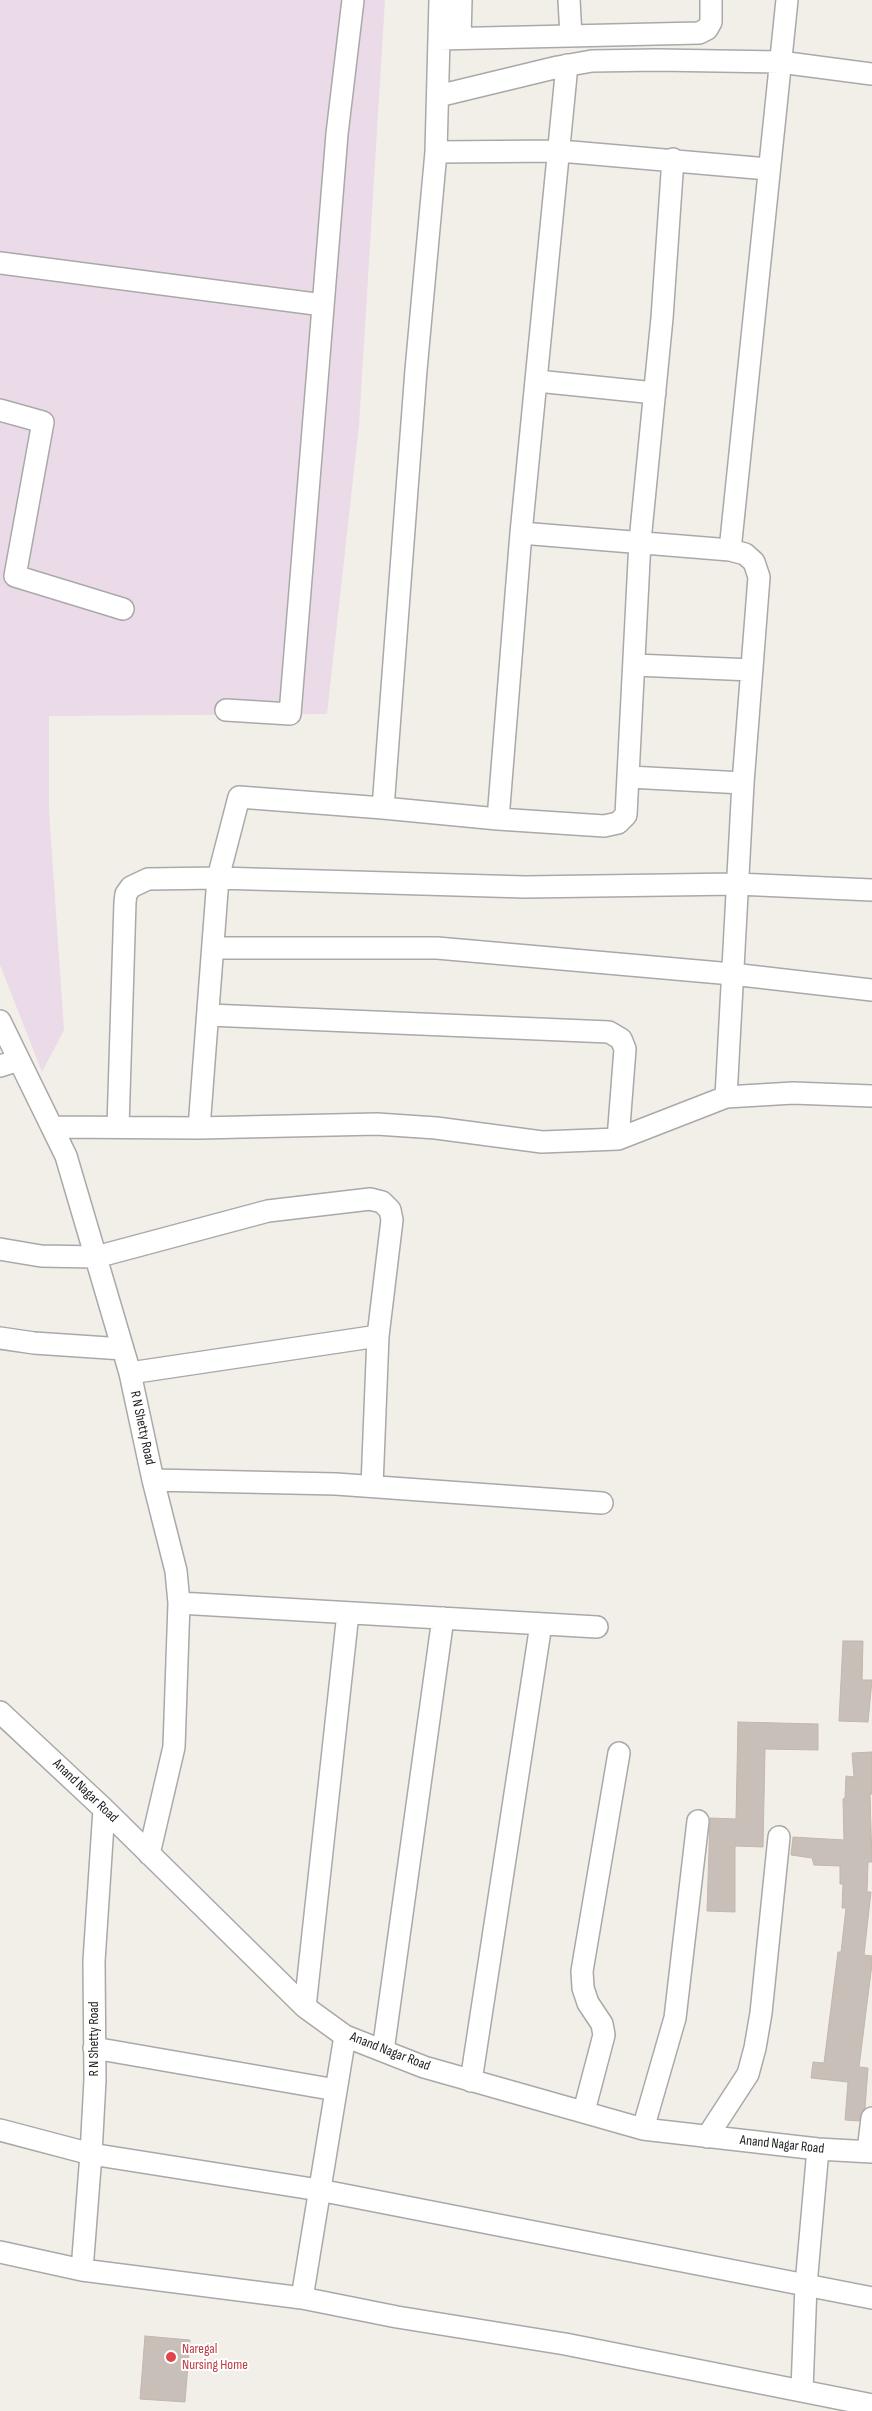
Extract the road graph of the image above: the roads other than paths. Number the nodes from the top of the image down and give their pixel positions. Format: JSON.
{"nodes":[{"id":1,"x":353,"y":0,"type":"edge"},
{"id":2,"x":440,"y":0,"type":"edge"},
{"id":3,"x":461,"y":0,"type":"edge"},
{"id":4,"x":569,"y":0,"type":"edge"},
{"id":5,"x":711,"y":0,"type":"edge"},
{"id":6,"x":788,"y":0,"type":"edge"},
{"id":7,"x":571,"y":36,"type":"junction"},
{"id":8,"x":450,"y":39,"type":"junction"},
{"id":9,"x":780,"y":62,"type":"junction"},
{"id":10,"x":567,"y":65,"type":"junction"},
{"id":11,"x":872,"y":74,"type":"edge"},
{"id":12,"x":438,"y":96,"type":"junction"},
{"id":13,"x":560,"y":151,"type":"junction"},
{"id":14,"x":436,"y":152,"type":"junction"},
{"id":15,"x":673,"y":159,"type":"junction"},
{"id":16,"x":768,"y":169,"type":"junction"},
{"id":17,"x":0,"y":263,"type":"edge"},
{"id":18,"x":323,"y":305,"type":"junction"},
{"id":19,"x":537,"y":381,"type":"junction"},
{"id":20,"x":655,"y":393,"type":"junction"},
{"id":21,"x":0,"y":410,"type":"edge"},
{"id":22,"x":521,"y":533,"type":"junction"},
{"id":23,"x":640,"y":541,"type":"junction"},
{"id":24,"x":730,"y":550,"type":"junction"},
{"id":25,"x":123,"y":609,"type":"dead end"},
{"id":26,"x":636,"y":664,"type":"junction"},
{"id":27,"x":752,"y":670,"type":"junction"},
{"id":28,"x":226,"y":710,"type":"dead end"},
{"id":29,"x":629,"y":777,"type":"junction"},
{"id":30,"x":743,"y":783,"type":"junction"},
{"id":31,"x":383,"y":808,"type":"junction"},
{"id":32,"x":498,"y":819,"type":"junction"},
{"id":33,"x":218,"y":878,"type":"junction"},
{"id":34,"x":737,"y":884,"type":"junction"},
{"id":35,"x":872,"y":890,"type":"edge"},
{"id":36,"x":214,"y":948,"type":"junction"},
{"id":37,"x":732,"y":974,"type":"junction"},
{"id":38,"x":872,"y":990,"type":"edge"},
{"id":39,"x":209,"y":1014,"type":"junction"},
{"id":40,"x":0,"y":1021,"type":"edge"},
{"id":41,"x":10,"y":1063,"type":"edge"},
{"id":42,"x":872,"y":1096,"type":"edge"},
{"id":43,"x":726,"y":1097,"type":"junction"},
{"id":44,"x":52,"y":1127,"type":"junction"},
{"id":45,"x":118,"y":1128,"type":"junction"},
{"id":46,"x":199,"y":1128,"type":"junction"},
{"id":47,"x":618,"y":1139,"type":"junction"},
{"id":48,"x":0,"y":1249,"type":"edge"},
{"id":49,"x":96,"y":1257,"type":"junction"},
{"id":50,"x":378,"y":1336,"type":"junction"},
{"id":51,"x":0,"y":1338,"type":"edge"},
{"id":52,"x":123,"y":1349,"type":"junction"},
{"id":53,"x":130,"y":1373,"type":"junction"},
{"id":54,"x":153,"y":1480,"type":"junction"},
{"id":55,"x":372,"y":1486,"type":"junction"},
{"id":56,"x":602,"y":1503,"type":"dead end"},
{"id":57,"x":179,"y":1604,"type":"junction"},
{"id":58,"x":348,"y":1613,"type":"junction"},
{"id":59,"x":443,"y":1618,"type":"junction"},
{"id":60,"x":541,"y":1624,"type":"junction"},
{"id":61,"x":597,"y":1627,"type":"dead end"},
{"id":62,"x":0,"y":1712,"type":"edge"},
{"id":63,"x":619,"y":1753,"type":"dead end"},
{"id":64,"x":104,"y":1808,"type":"junction"},
{"id":65,"x":698,"y":1822,"type":"dead end"},
{"id":66,"x":779,"y":1838,"type":"dead end"},
{"id":67,"x":149,"y":1854,"type":"junction"},
{"id":68,"x":305,"y":2007,"type":"junction"},
{"id":69,"x":346,"y":2036,"type":"junction"},
{"id":70,"x":94,"y":2048,"type":"junction"},
{"id":71,"x":383,"y":2051,"type":"junction"},
{"id":72,"x":471,"y":2081,"type":"junction"},
{"id":73,"x":336,"y":2090,"type":"junction"},
{"id":74,"x":584,"y":2111,"type":"junction"},
{"id":75,"x":872,"y":2118,"type":"edge"},
{"id":76,"x":643,"y":2129,"type":"junction"},
{"id":77,"x":0,"y":2130,"type":"edge"},
{"id":78,"x":707,"y":2137,"type":"junction"},
{"id":79,"x":818,"y":2150,"type":"junction"},
{"id":80,"x":870,"y":2151,"type":"edge"},
{"id":81,"x":91,"y":2154,"type":"junction"},
{"id":82,"x":319,"y":2190,"type":"junction"},
{"id":83,"x":0,"y":2252,"type":"edge"},
{"id":84,"x":82,"y":2270,"type":"junction"},
{"id":85,"x":806,"y":2285,"type":"junction"},
{"id":86,"x":302,"y":2298,"type":"junction"},
{"id":87,"x":872,"y":2298,"type":"edge"},
{"id":88,"x":802,"y":2390,"type":"junction"},
{"id":89,"x":872,"y":2405,"type":"edge"}],
"edges":[{"from":1,"to":18,"type":"street"},
{"from":2,"to":8,"type":"street"},
{"from":3,"to":8,"type":"street"},
{"from":4,"to":7,"type":"street"},
{"from":5,"to":7,"type":"street"},
{"from":6,"to":9,"type":"street"},
{"from":7,"to":8,"type":"street"},
{"from":8,"to":12,"type":"street"},
{"from":9,"to":10,"type":"street"},
{"from":9,"to":11,"type":"street"},
{"from":9,"to":16,"type":"street"},
{"from":10,"to":12,"type":"street"},
{"from":10,"to":13,"type":"street"},
{"from":12,"to":14,"type":"street"},
{"from":13,"to":14,"type":"street"},
{"from":13,"to":15,"type":"street"},
{"from":13,"to":19,"type":"street"},
{"from":14,"to":31,"type":"street"},
{"from":15,"to":16,"type":"street"},
{"from":15,"to":20,"type":"street"},
{"from":16,"to":24,"type":"street"},
{"from":17,"to":18,"type":"street"},
{"from":18,"to":28,"type":"street"},
{"from":19,"to":20,"type":"street"},
{"from":19,"to":22,"type":"street"},
{"from":20,"to":23,"type":"street"},
{"from":21,"to":25,"type":"street"},
{"from":22,"to":23,"type":"street"},
{"from":22,"to":32,"type":"street"},
{"from":23,"to":24,"type":"street"},
{"from":23,"to":26,"type":"street"},
{"from":24,"to":27,"type":"street"},
{"from":26,"to":27,"type":"street"},
{"from":26,"to":29,"type":"street"},
{"from":27,"to":30,"type":"street"},
{"from":29,"to":30,"type":"street"},
{"from":29,"to":32,"type":"street"},
{"from":30,"to":34,"type":"street"},
{"from":31,"to":32,"type":"street"},
{"from":31,"to":33,"type":"street"},
{"from":33,"to":34,"type":"street"},
{"from":33,"to":36,"type":"street"},
{"from":33,"to":45,"type":"street"},
{"from":34,"to":35,"type":"street"},
{"from":34,"to":37,"type":"street"},
{"from":36,"to":37,"type":"street"},
{"from":36,"to":39,"type":"street"},
{"from":37,"to":38,"type":"street"},
{"from":37,"to":43,"type":"street"},
{"from":39,"to":46,"type":"street"},
{"from":39,"to":47,"type":"street"},
{"from":40,"to":41,"type":"street","name":"R N Shetty Road"},
{"from":41,"to":44,"type":"street","name":"R N Shetty Road"},
{"from":42,"to":43,"type":"street"},
{"from":43,"to":47,"type":"street"},
{"from":44,"to":45,"type":"street"},
{"from":44,"to":49,"type":"street","name":"R N Shetty Road"},
{"from":45,"to":46,"type":"street"},
{"from":46,"to":47,"type":"street"},
{"from":48,"to":49,"type":"street"},
{"from":49,"to":50,"type":"street"},
{"from":49,"to":52,"type":"street","name":"R N Shetty Road"},
{"from":50,"to":53,"type":"street"},
{"from":50,"to":55,"type":"street"},
{"from":51,"to":52,"type":"street"},
{"from":52,"to":53,"type":"street","name":"R N Shetty Road"},
{"from":53,"to":54,"type":"street","name":"R N Shetty Road"},
{"from":54,"to":55,"type":"street"},
{"from":54,"to":57,"type":"street","name":"R N Shetty Road"},
{"from":55,"to":56,"type":"street"},
{"from":57,"to":58,"type":"street"},
{"from":57,"to":67,"type":"street","name":"R N Shetty Road"},
{"from":58,"to":59,"type":"street"},
{"from":58,"to":68,"type":"street"},
{"from":59,"to":60,"type":"street"},
{"from":59,"to":71,"type":"street"},
{"from":60,"to":61,"type":"street"},
{"from":60,"to":72,"type":"street"},
{"from":62,"to":64,"type":"street","name":"Anand Nagar Road"},
{"from":63,"to":74,"type":"street"},
{"from":64,"to":67,"type":"street","name":"Anand Nagar Road"},
{"from":64,"to":70,"type":"street","name":"R N Shetty Road"},
{"from":65,"to":76,"type":"street"},
{"from":66,"to":78,"type":"street"},
{"from":67,"to":68,"type":"street","name":"Anand Nagar Road"},
{"from":68,"to":69,"type":"street","name":"Anand Nagar Road"},
{"from":69,"to":71,"type":"street","name":"Anand Nagar Road"},
{"from":69,"to":73,"type":"street"},
{"from":70,"to":73,"type":"street"},
{"from":70,"to":81,"type":"street","name":"R N Shetty Road"},
{"from":71,"to":72,"type":"street","name":"Anand Nagar Road"},
{"from":72,"to":74,"type":"street","name":"Anand Nagar Road"},
{"from":73,"to":82,"type":"street"},
{"from":74,"to":76,"type":"street","name":"Anand Nagar Road"},
{"from":75,"to":80,"type":"street","name":"Anand Nagar Road"},
{"from":76,"to":78,"type":"street","name":"Anand Nagar Road"},
{"from":77,"to":81,"type":"street"},
{"from":78,"to":79,"type":"street","name":"Anand Nagar Road"},
{"from":79,"to":80,"type":"street","name":"Anand Nagar Road"},
{"from":79,"to":85,"type":"street"},
{"from":81,"to":82,"type":"street"},
{"from":81,"to":84,"type":"street","name":"R N Shetty Road"},
{"from":82,"to":85,"type":"street"},
{"from":82,"to":86,"type":"street"},
{"from":83,"to":84,"type":"street"},
{"from":84,"to":86,"type":"street"},
{"from":85,"to":87,"type":"street"},
{"from":85,"to":88,"type":"street"},
{"from":86,"to":88,"type":"street"},
{"from":88,"to":89,"type":"street"}]}
